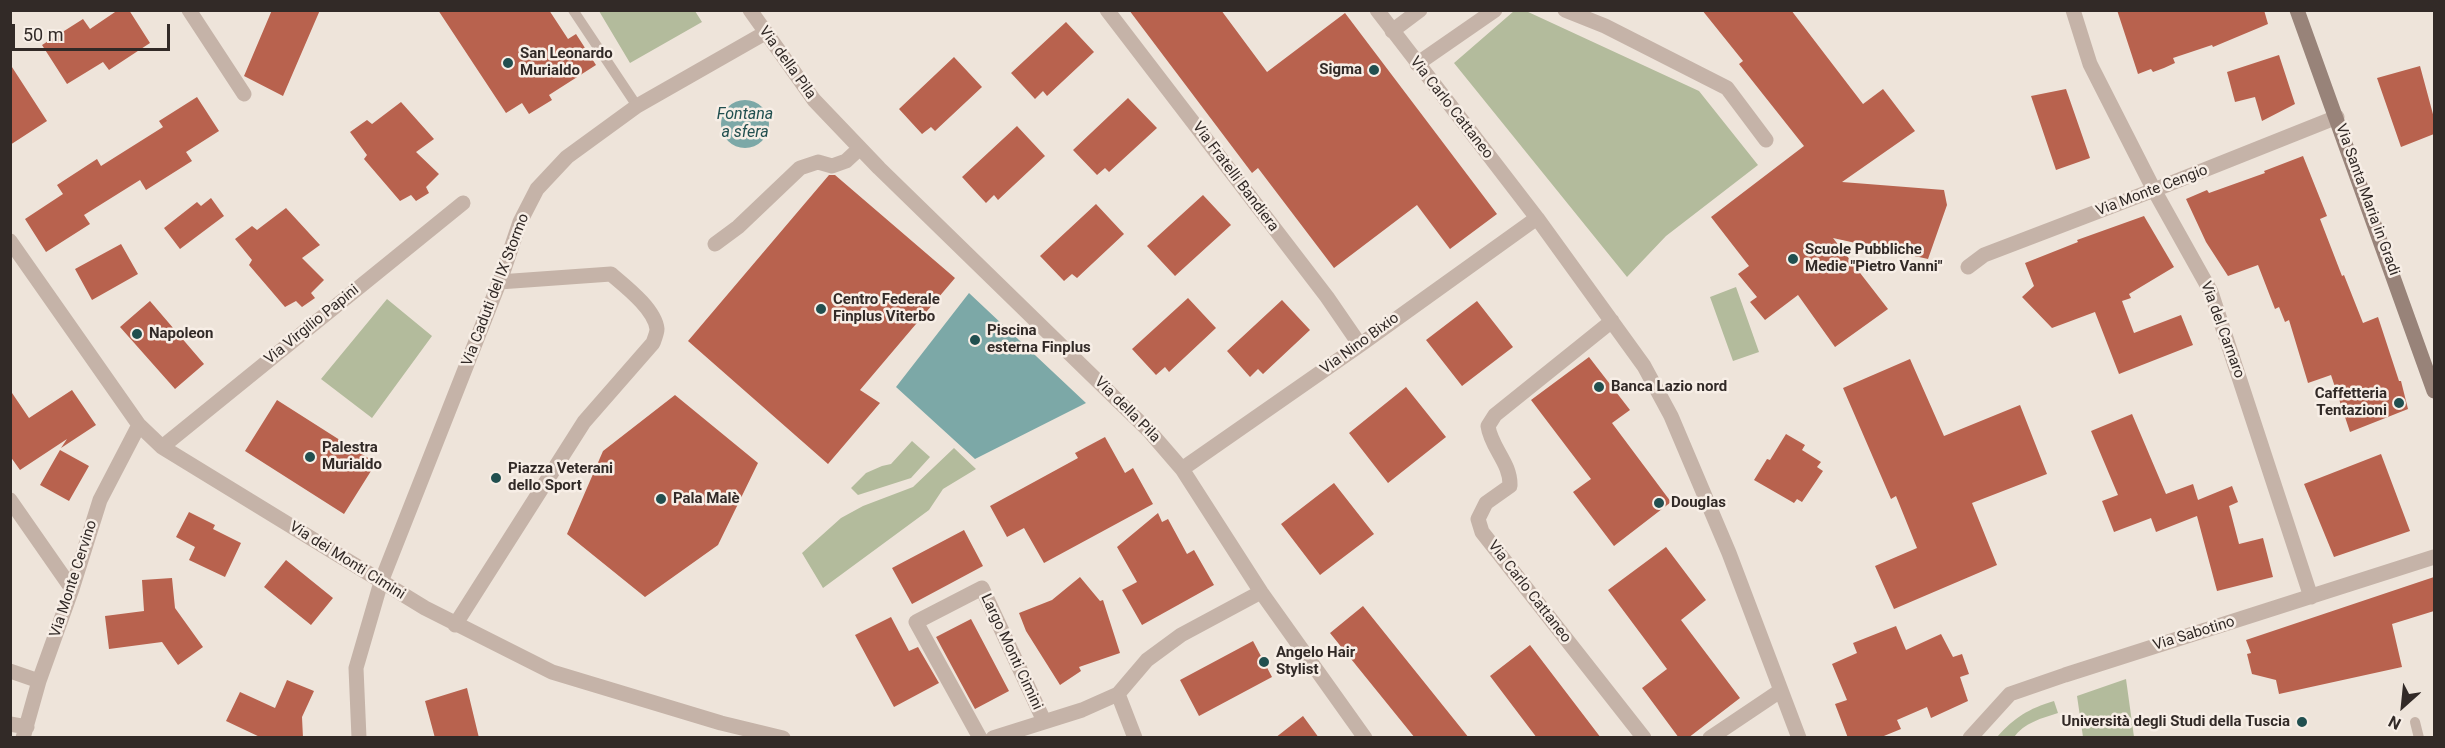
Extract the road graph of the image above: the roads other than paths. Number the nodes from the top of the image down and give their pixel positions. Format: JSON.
{"nodes":[{"id":1,"x":189,"y":10,"type":"edge"},
{"id":2,"x":573,"y":10,"type":"edge"},
{"id":3,"x":750,"y":10,"type":"edge"},
{"id":4,"x":1107,"y":10,"type":"edge"},
{"id":5,"x":1377,"y":10,"type":"edge"},
{"id":6,"x":1420,"y":10,"type":"edge"},
{"id":7,"x":1495,"y":10,"type":"edge"},
{"id":8,"x":1565,"y":10,"type":"edge"},
{"id":9,"x":2073,"y":10,"type":"edge"},
{"id":10,"x":2297,"y":10,"type":"edge"},
{"id":11,"x":1392,"y":32,"type":"junction"},
{"id":12,"x":765,"y":33,"type":"junction"},
{"id":13,"x":1417,"y":64,"type":"junction"},
{"id":14,"x":244,"y":94,"type":"dead end"},
{"id":15,"x":637,"y":106,"type":"junction"},
{"id":16,"x":2337,"y":117,"type":"junction"},
{"id":17,"x":1766,"y":140,"type":"dead end"},
{"id":18,"x":860,"y":148,"type":"junction"},
{"id":19,"x":2154,"y":190,"type":"junction"},
{"id":20,"x":463,"y":202,"type":"dead end"},
{"id":21,"x":1537,"y":218,"type":"junction"},
{"id":22,"x":10,"y":241,"type":"edge"},
{"id":23,"x":715,"y":244,"type":"dead end"},
{"id":24,"x":1968,"y":267,"type":"dead end"},
{"id":25,"x":499,"y":282,"type":"junction"},
{"id":26,"x":1611,"y":321,"type":"junction"},
{"id":27,"x":1360,"y":345,"type":"junction"},
{"id":28,"x":2434,"y":391,"type":"edge"},
{"id":29,"x":139,"y":425,"type":"junction"},
{"id":30,"x":162,"y":447,"type":"junction"},
{"id":31,"x":1182,"y":469,"type":"junction"},
{"id":32,"x":10,"y":500,"type":"edge"},
{"id":33,"x":2434,"y":557,"type":"edge"},
{"id":34,"x":381,"y":582,"type":"junction"},
{"id":35,"x":72,"y":589,"type":"junction"},
{"id":36,"x":1261,"y":592,"type":"junction"},
{"id":37,"x":2311,"y":597,"type":"junction"},
{"id":38,"x":455,"y":625,"type":"junction"},
{"id":39,"x":10,"y":671,"type":"edge"},
{"id":40,"x":39,"y":681,"type":"junction"},
{"id":41,"x":1780,"y":691,"type":"junction"},
{"id":42,"x":1118,"y":694,"type":"junction"},
{"id":43,"x":1044,"y":721,"type":"junction"},
{"id":44,"x":2415,"y":722,"type":"dead end"},
{"id":45,"x":10,"y":724,"type":"edge"},
{"id":46,"x":25,"y":732,"type":"edge"},
{"id":47,"x":359,"y":738,"type":"edge"},
{"id":48,"x":783,"y":738,"type":"edge"},
{"id":49,"x":980,"y":738,"type":"edge"},
{"id":50,"x":993,"y":738,"type":"edge"},
{"id":51,"x":1135,"y":738,"type":"edge"},
{"id":52,"x":1365,"y":738,"type":"edge"},
{"id":53,"x":1644,"y":738,"type":"edge"},
{"id":54,"x":1710,"y":738,"type":"edge"},
{"id":55,"x":1799,"y":738,"type":"edge"},
{"id":56,"x":1970,"y":738,"type":"edge"},
{"id":57,"x":2419,"y":738,"type":"edge"}],
"edges":[{"from":1,"to":14,"type":"street"},
{"from":2,"to":15,"type":"lane"},
{"from":3,"to":12,"type":"street","name":"Via della Pila"},
{"from":4,"to":27,"type":"street","name":"Via Fratelli Bandiera"},
{"from":5,"to":11,"type":"street","name":"Via Carlo Cattaneo"},
{"from":6,"to":11,"type":"street"},
{"from":7,"to":13,"type":"street"},
{"from":8,"to":17,"type":"street"},
{"from":9,"to":19,"type":"street","name":"Via del Carnaro"},
{"from":10,"to":16,"type":"main road","name":"Via Santa Maria in Gradi"},
{"from":11,"to":13,"type":"street","name":"Via Carlo Cattaneo"},
{"from":12,"to":15,"type":"street","name":"Via Caduti del IX Stormo"},
{"from":12,"to":18,"type":"street","name":"Via della Pila"},
{"from":13,"to":21,"type":"street","name":"Via Carlo Cattaneo"},
{"from":15,"to":25,"type":"street","name":"Via Caduti del IX Stormo"},
{"from":16,"to":19,"type":"street","name":"Via Monte Cengio"},
{"from":16,"to":28,"type":"main road","name":"Via Santa Maria in Gradi"},
{"from":18,"to":23,"type":"street"},
{"from":18,"to":31,"type":"street","name":"Via della Pila"},
{"from":19,"to":24,"type":"street","name":"Via Monte Cengio"},
{"from":19,"to":37,"type":"street","name":"Via del Carnaro"},
{"from":20,"to":30,"type":"street","name":"Via Virgilio Papini"},
{"from":21,"to":26,"type":"street","name":"Via Carlo Cattaneo"},
{"from":21,"to":27,"type":"street","name":"Via Nino Bixio"},
{"from":22,"to":29,"type":"street","name":"Via dei Monti Cimini"},
{"from":25,"to":34,"type":"street","name":"Via Caduti del IX Stormo"},
{"from":25,"to":38,"type":"street"},
{"from":26,"to":41,"type":"street","name":"Via Carlo Cattaneo"},
{"from":26,"to":53,"type":"street","name":"Via Carlo Cattaneo"},
{"from":27,"to":31,"type":"street","name":"Via Nino Bixio"},
{"from":29,"to":30,"type":"street","name":"Via dei Monti Cimini"},
{"from":29,"to":35,"type":"street","name":"Via Monte Cervino"},
{"from":30,"to":34,"type":"street","name":"Via dei Monti Cimini"},
{"from":31,"to":36,"type":"street","name":"Via della Pila"},
{"from":32,"to":35,"type":"street"},
{"from":33,"to":37,"type":"street","name":"Via Sabotino"},
{"from":34,"to":38,"type":"street","name":"Via dei Monti Cimini"},
{"from":34,"to":47,"type":"street","name":"Via Caduti del IX Stormo"},
{"from":35,"to":40,"type":"street","name":"Via Monte Cervino"},
{"from":36,"to":42,"type":"street"},
{"from":36,"to":52,"type":"street","name":"Via della Pila"},
{"from":37,"to":56,"type":"street","name":"Via Sabotino"},
{"from":38,"to":48,"type":"street","name":"Via dei Monti Cimini"},
{"from":39,"to":40,"type":"street"},
{"from":40,"to":46,"type":"street","name":"Via Monte Cervino"},
{"from":41,"to":54,"type":"street"},
{"from":41,"to":55,"type":"street","name":"Via Carlo Cattaneo"},
{"from":42,"to":43,"type":"street"},
{"from":42,"to":51,"type":"street"},
{"from":43,"to":49,"type":"street","name":"Largo Monti Cimini"},
{"from":43,"to":50,"type":"street"},
{"from":44,"to":57,"type":"lane"},
{"from":45,"to":46,"type":"street"}]}
